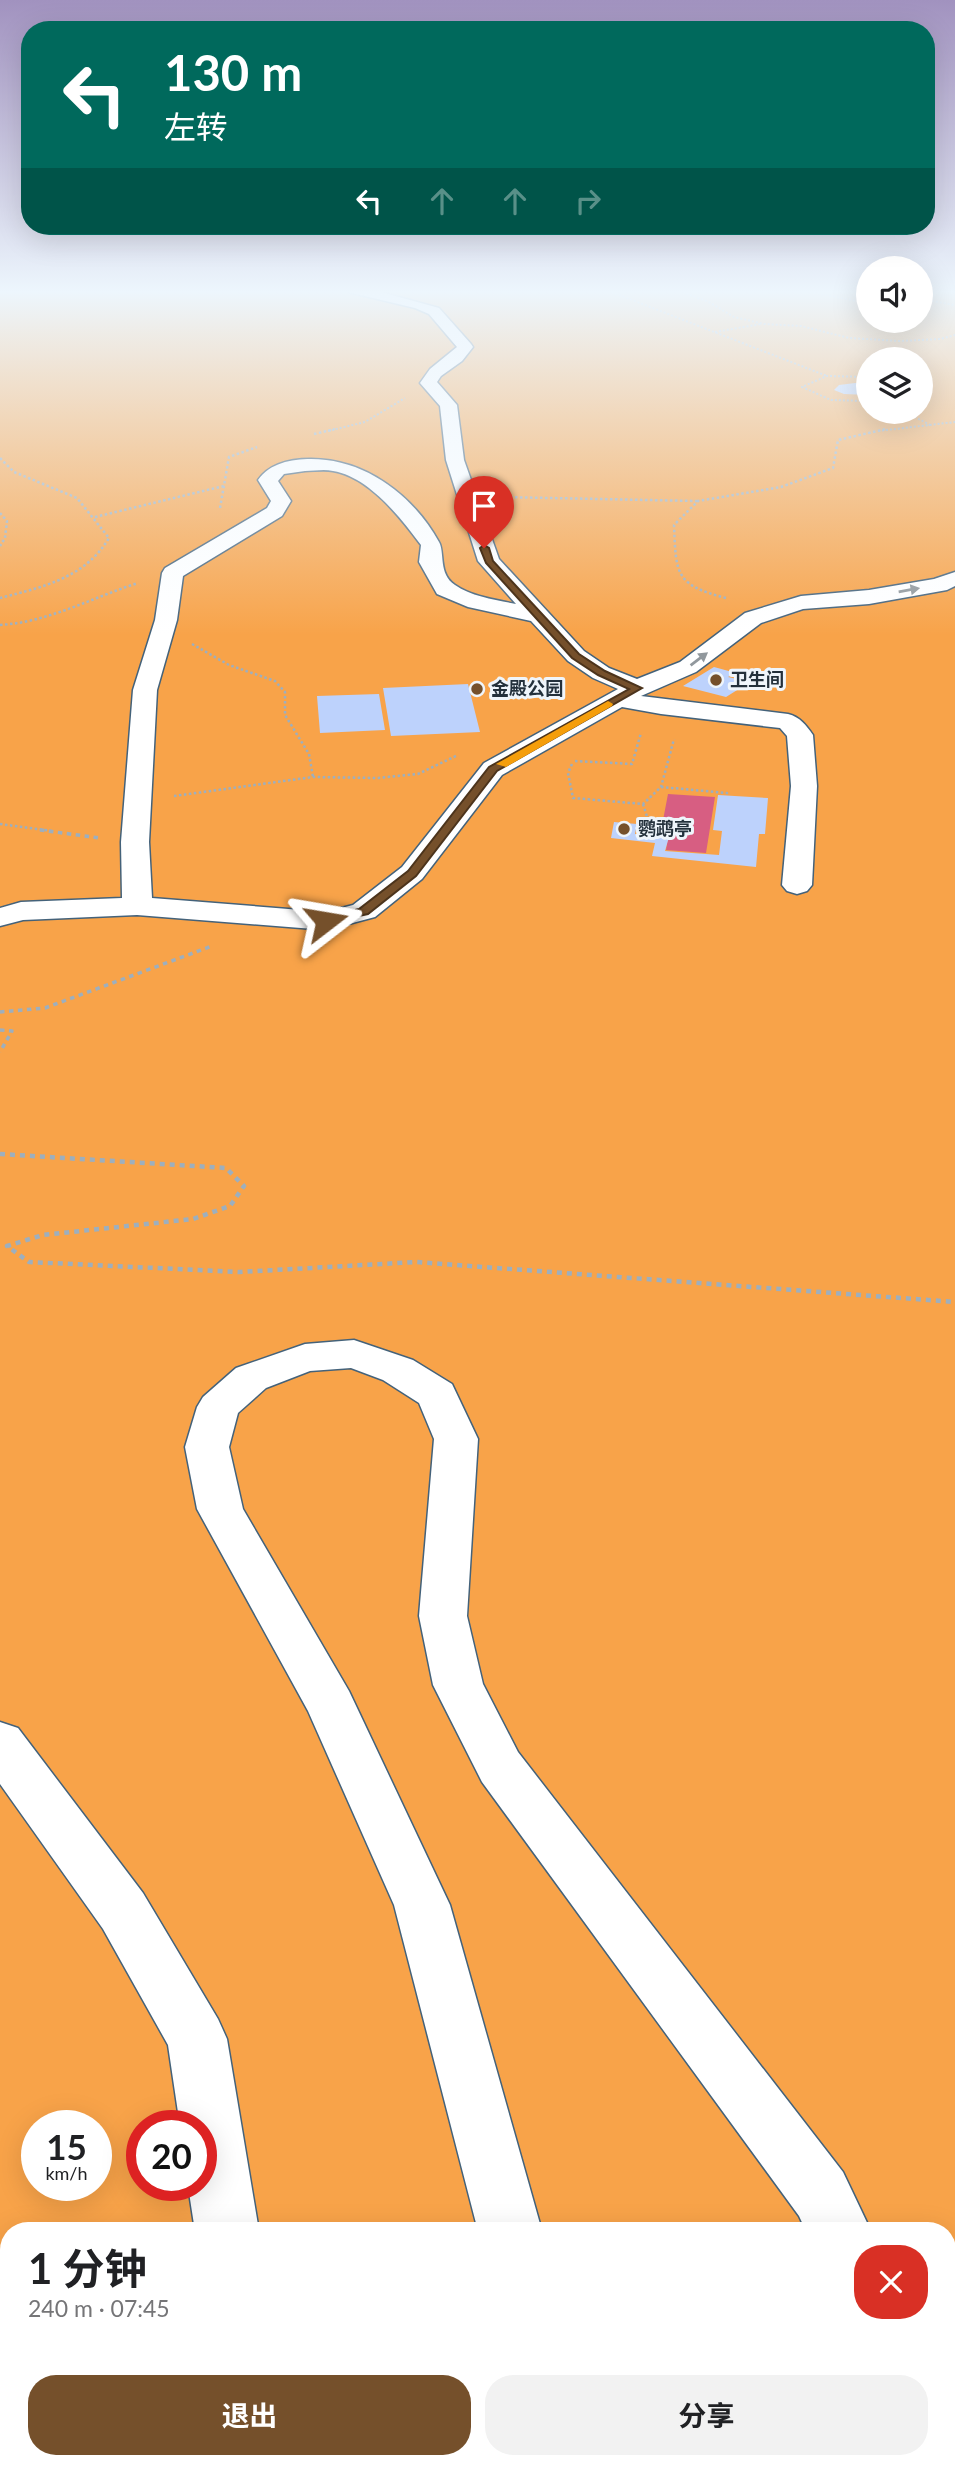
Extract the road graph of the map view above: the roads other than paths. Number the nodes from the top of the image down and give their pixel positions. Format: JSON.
{"nodes":[{"id":1,"x":447,"y":404,"type":"edge"},
{"id":2,"x":955,"y":578,"type":"edge"},
{"id":3,"x":540,"y":616,"type":"junction"},
{"id":4,"x":628,"y":694,"type":"junction"},
{"id":5,"x":797,"y":885,"type":"dead end"},
{"id":6,"x":137,"y":906,"type":"junction"},
{"id":7,"x":0,"y":917,"type":"edge"},
{"id":8,"x":0,"y":1743,"type":"edge"},
{"id":9,"x":226,"y":2222,"type":"edge"},
{"id":10,"x":508,"y":2222,"type":"edge"},
{"id":11,"x":835,"y":2222,"type":"edge"}],
"edges":[{"from":1,"to":3,"type":"street"},
{"from":4,"to":2,"type":"street","one_way":true},
{"from":3,"to":4,"type":"street"},
{"from":3,"to":6,"type":"street"},
{"from":4,"to":5,"type":"street"},
{"from":4,"to":6,"type":"street"},
{"from":6,"to":7,"type":"street"},
{"from":8,"to":9,"type":"street"},
{"from":10,"to":11,"type":"street"}]}
